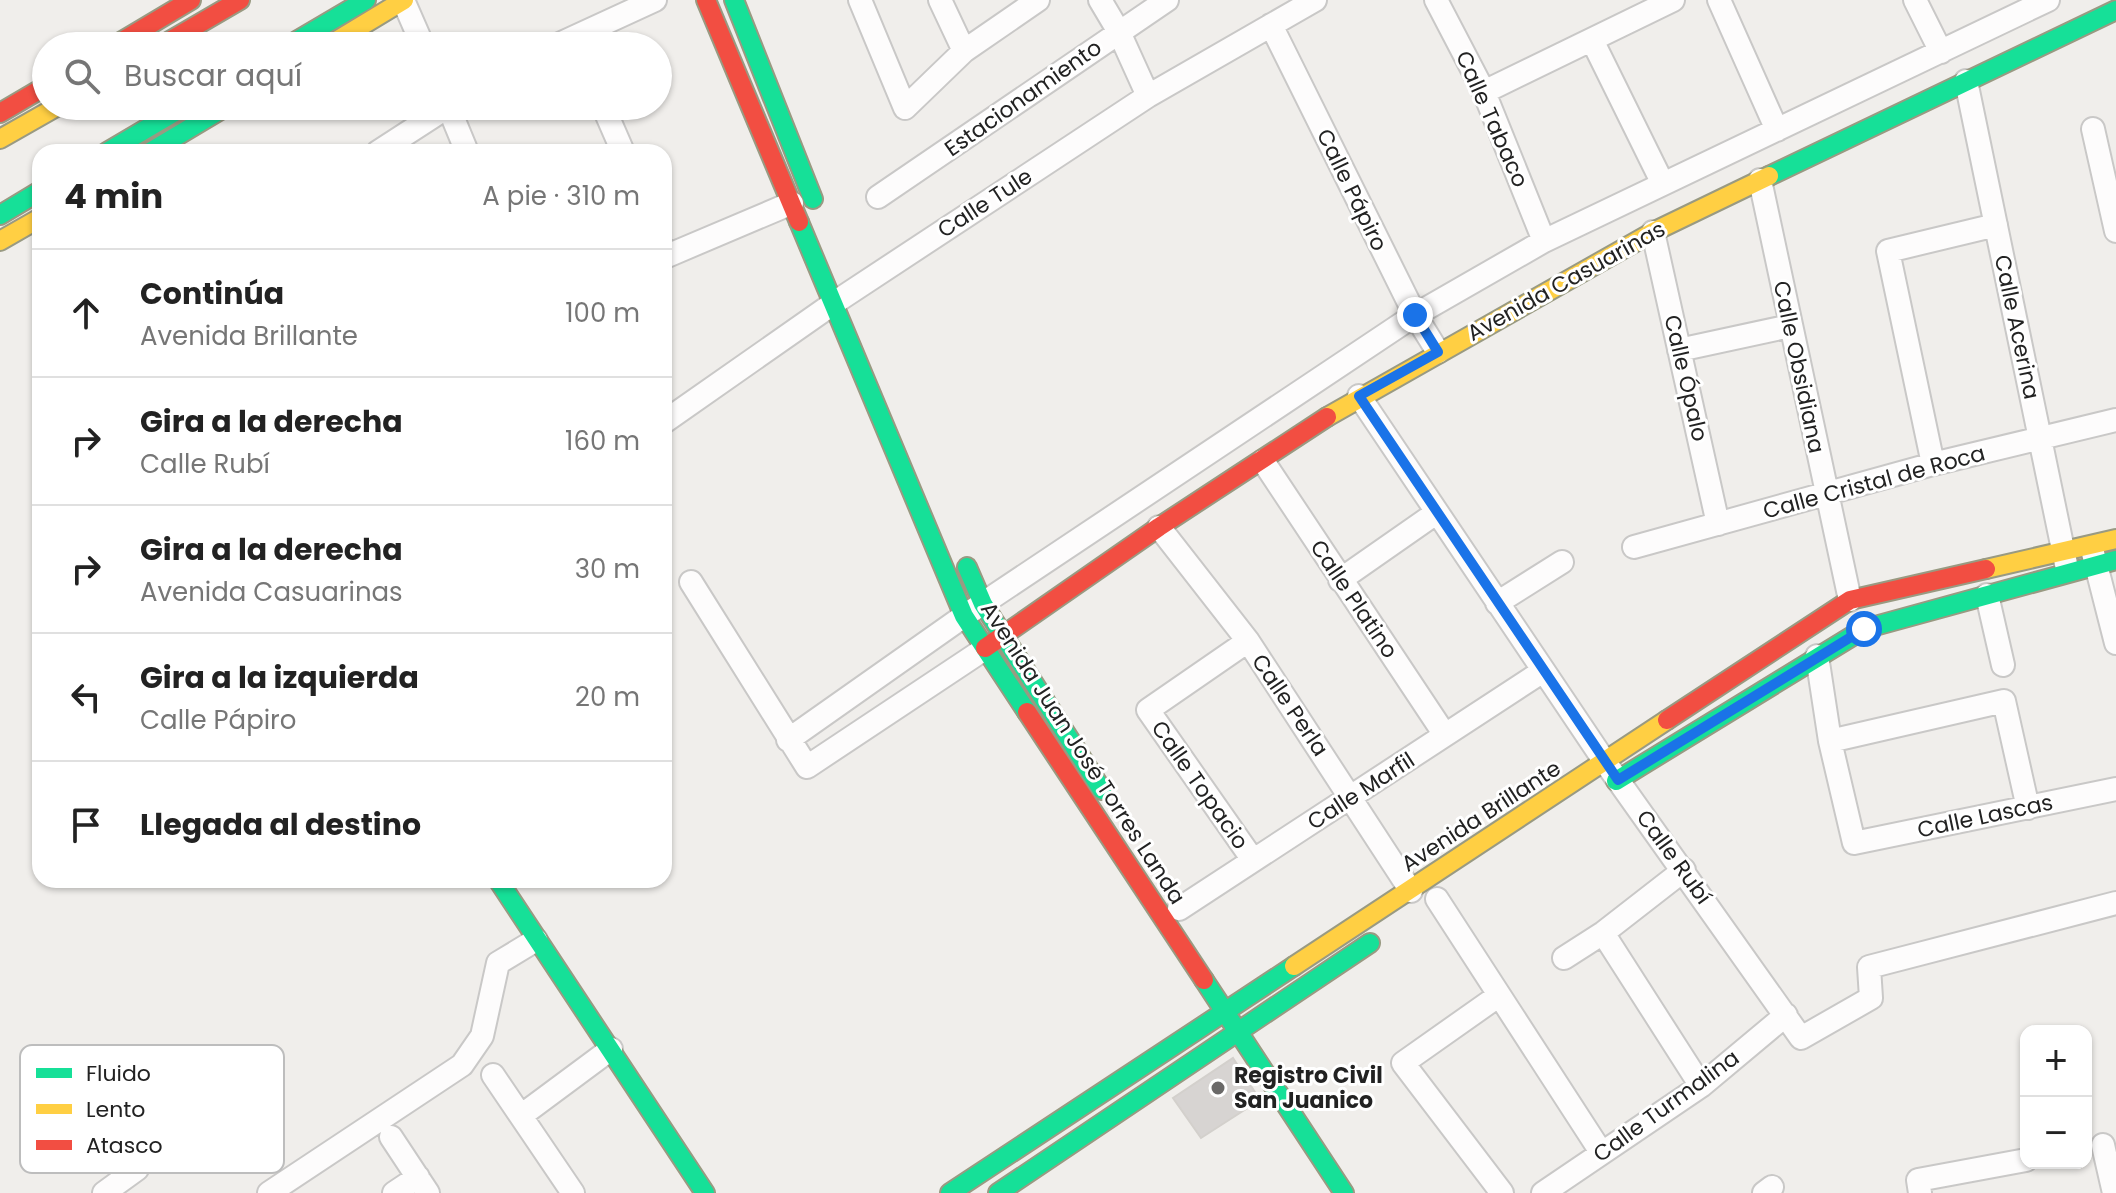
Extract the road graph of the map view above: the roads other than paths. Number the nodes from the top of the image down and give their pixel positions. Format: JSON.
{"nodes":[{"id":1,"x":191,"y":0,"type":"edge"},
{"id":2,"x":240,"y":0,"type":"edge"},
{"id":3,"x":366,"y":0,"type":"edge"},
{"id":4,"x":403,"y":0,"type":"edge"},
{"id":5,"x":655,"y":0,"type":"edge"},
{"id":6,"x":706,"y":0,"type":"edge"},
{"id":7,"x":734,"y":0,"type":"edge"},
{"id":8,"x":860,"y":0,"type":"edge"},
{"id":9,"x":940,"y":0,"type":"edge"},
{"id":10,"x":1100,"y":0,"type":"edge"},
{"id":11,"x":1167,"y":0,"type":"edge"},
{"id":12,"x":1315,"y":0,"type":"edge"},
{"id":13,"x":1436,"y":0,"type":"edge"},
{"id":14,"x":1673,"y":0,"type":"edge"},
{"id":15,"x":1719,"y":0,"type":"edge"},
{"id":16,"x":1915,"y":0,"type":"edge"},
{"id":17,"x":2048,"y":0,"type":"edge"},
{"id":18,"x":1025,"y":4,"type":"edge"},
{"id":19,"x":2116,"y":10,"type":"edge"},
{"id":20,"x":1271,"y":25,"type":"junction"},
{"id":21,"x":137,"y":32,"type":"edge"},
{"id":22,"x":185,"y":32,"type":"edge"},
{"id":23,"x":312,"y":32,"type":"edge"},
{"id":24,"x":351,"y":32,"type":"edge"},
{"id":25,"x":417,"y":32,"type":"edge"},
{"id":26,"x":591,"y":32,"type":"edge"},
{"id":27,"x":1119,"y":32,"type":"junction"},
{"id":28,"x":1592,"y":40,"type":"junction"},
{"id":29,"x":964,"y":51,"type":"junction"},
{"id":30,"x":1941,"y":52,"type":"junction"},
{"id":31,"x":1966,"y":81,"type":"junction"},
{"id":32,"x":1484,"y":92,"type":"junction"},
{"id":33,"x":32,"y":94,"type":"edge"},
{"id":34,"x":1148,"y":96,"type":"junction"},
{"id":35,"x":0,"y":113,"type":"edge"},
{"id":36,"x":33,"y":120,"type":"edge"},
{"id":37,"x":161,"y":120,"type":"edge"},
{"id":38,"x":204,"y":120,"type":"edge"},
{"id":39,"x":427,"y":120,"type":"edge"},
{"id":40,"x":454,"y":120,"type":"edge"},
{"id":41,"x":609,"y":120,"type":"edge"},
{"id":42,"x":1777,"y":130,"type":"junction"},
{"id":43,"x":0,"y":139,"type":"edge"},
{"id":44,"x":2102,"y":139,"type":"edge"},
{"id":45,"x":121,"y":144,"type":"edge"},
{"id":46,"x":163,"y":144,"type":"edge"},
{"id":47,"x":390,"y":144,"type":"edge"},
{"id":48,"x":464,"y":144,"type":"edge"},
{"id":49,"x":620,"y":144,"type":"edge"},
{"id":50,"x":1699,"y":167,"type":"junction"},
{"id":51,"x":1760,"y":180,"type":"junction"},
{"id":52,"x":1663,"y":184,"type":"junction"},
{"id":53,"x":32,"y":197,"type":"edge"},
{"id":54,"x":878,"y":197,"type":"dead end"},
{"id":55,"x":1715,"y":202,"type":"junction"},
{"id":56,"x":792,"y":203,"type":"junction"},
{"id":57,"x":0,"y":215,"type":"edge"},
{"id":58,"x":821,"y":219,"type":"dead end"},
{"id":59,"x":32,"y":223,"type":"edge"},
{"id":60,"x":1996,"y":225,"type":"junction"},
{"id":61,"x":2116,"y":231,"type":"edge"},
{"id":62,"x":1653,"y":232,"type":"junction"},
{"id":63,"x":0,"y":241,"type":"edge"},
{"id":64,"x":1544,"y":241,"type":"junction"},
{"id":65,"x":672,"y":250,"type":"edge"},
{"id":66,"x":846,"y":295,"type":"junction"},
{"id":67,"x":1415,"y":315,"type":"junction"},
{"id":68,"x":1790,"y":326,"type":"junction"},
{"id":69,"x":1679,"y":350,"type":"junction"},
{"id":70,"x":1438,"y":352,"type":"junction"},
{"id":71,"x":1359,"y":396,"type":"junction"},
{"id":72,"x":672,"y":416,"type":"edge"},
{"id":73,"x":2116,"y":420,"type":"edge"},
{"id":74,"x":2039,"y":437,"type":"junction"},
{"id":75,"x":1263,"y":461,"type":"junction"},
{"id":76,"x":1933,"y":464,"type":"junction"},
{"id":77,"x":1827,"y":495,"type":"junction"},
{"id":78,"x":1436,"y":513,"type":"junction"},
{"id":79,"x":1718,"y":524,"type":"junction"},
{"id":80,"x":1159,"y":527,"type":"junction"},
{"id":81,"x":2116,"y":539,"type":"edge"},
{"id":82,"x":959,"y":547,"type":"dead end"},
{"id":83,"x":1634,"y":547,"type":"dead end"},
{"id":84,"x":2062,"y":550,"type":"junction"},
{"id":85,"x":2101,"y":556,"type":"edge"},
{"id":86,"x":1562,"y":562,"type":"dead end"},
{"id":87,"x":2068,"y":572,"type":"junction"},
{"id":88,"x":1340,"y":580,"type":"junction"},
{"id":89,"x":691,"y":582,"type":"dead end"},
{"id":90,"x":1987,"y":595,"type":"junction"},
{"id":91,"x":1850,"y":600,"type":"junction"},
{"id":92,"x":1497,"y":603,"type":"junction"},
{"id":93,"x":973,"y":610,"type":"junction"},
{"id":94,"x":1003,"y":634,"type":"junction"},
{"id":95,"x":1248,"y":641,"type":"junction"},
{"id":96,"x":2116,"y":643,"type":"edge"},
{"id":97,"x":983,"y":650,"type":"junction"},
{"id":98,"x":1817,"y":656,"type":"junction"},
{"id":99,"x":2003,"y":665,"type":"dead end"},
{"id":100,"x":1543,"y":671,"type":"junction"},
{"id":101,"x":1445,"y":735,"type":"junction"},
{"id":102,"x":788,"y":740,"type":"junction"},
{"id":103,"x":1830,"y":741,"type":"junction"},
{"id":104,"x":1609,"y":777,"type":"junction"},
{"id":105,"x":2116,"y":789,"type":"edge"},
{"id":106,"x":1352,"y":798,"type":"junction"},
{"id":107,"x":1112,"y":805,"type":"dead end"},
{"id":108,"x":2028,"y":808,"type":"junction"},
{"id":109,"x":1129,"y":831,"type":"dead end"},
{"id":110,"x":1253,"y":860,"type":"junction"},
{"id":111,"x":1684,"y":870,"type":"junction"},
{"id":112,"x":503,"y":888,"type":"edge"},
{"id":113,"x":1430,"y":897,"type":"junction"},
{"id":114,"x":2116,"y":903,"type":"edge"},
{"id":115,"x":1179,"y":909,"type":"junction"},
{"id":116,"x":1603,"y":933,"type":"junction"},
{"id":117,"x":1384,"y":934,"type":"dead end"},
{"id":118,"x":536,"y":940,"type":"junction"},
{"id":119,"x":1564,"y":958,"type":"dead end"},
{"id":120,"x":1498,"y":996,"type":"junction"},
{"id":121,"x":1231,"y":1006,"type":"junction"},
{"id":122,"x":1786,"y":1015,"type":"junction"},
{"id":123,"x":1245,"y":1025,"type":"junction"},
{"id":124,"x":611,"y":1049,"type":"junction"},
{"id":125,"x":493,"y":1075,"type":"dead end"},
{"id":126,"x":1701,"y":1086,"type":"junction"},
{"id":127,"x":1297,"y":1087,"type":"dead end"},
{"id":128,"x":522,"y":1115,"type":"junction"},
{"id":129,"x":391,"y":1137,"type":"dead end"},
{"id":130,"x":2102,"y":1145,"type":"edge"},
{"id":131,"x":1601,"y":1152,"type":"junction"},
{"id":132,"x":2020,"y":1162,"type":"edge"},
{"id":133,"x":132,"y":1173,"type":"edge"},
{"id":134,"x":423,"y":1185,"type":"edge"},
{"id":135,"x":1919,"y":1187,"type":"edge"},
{"id":136,"x":104,"y":1193,"type":"edge"},
{"id":137,"x":269,"y":1193,"type":"edge"},
{"id":138,"x":394,"y":1193,"type":"edge"},
{"id":139,"x":573,"y":1193,"type":"edge"},
{"id":140,"x":705,"y":1193,"type":"edge"},
{"id":141,"x":950,"y":1193,"type":"edge"},
{"id":142,"x":998,"y":1193,"type":"edge"},
{"id":143,"x":1344,"y":1193,"type":"edge"},
{"id":144,"x":1502,"y":1193,"type":"edge"},
{"id":145,"x":1543,"y":1193,"type":"edge"},
{"id":146,"x":2114,"y":1193,"type":"edge"}],
"edges":[{"from":1,"to":21,"type":"main road"},
{"from":2,"to":22,"type":"main road"},
{"from":3,"to":23,"type":"main road"},
{"from":4,"to":24,"type":"main road"},
{"from":4,"to":25,"type":"street"},
{"from":5,"to":26,"type":"street"},
{"from":6,"to":56,"type":"main road","name":"Avenida Juan José Torres Landa"},
{"from":7,"to":58,"type":"main road"},
{"from":8,"to":29,"type":"street"},
{"from":9,"to":29,"type":"street"},
{"from":10,"to":27,"type":"street"},
{"from":11,"to":27,"type":"street","name":"Estacionamiento"},
{"from":12,"to":20,"type":"street","name":"Calle Tule"},
{"from":13,"to":32,"type":"street","name":"Calle Tabaco"},
{"from":14,"to":28,"type":"street"},
{"from":15,"to":42,"type":"street"},
{"from":16,"to":30,"type":"street"},
{"from":17,"to":30,"type":"street","name":"Avenida Casuarinas"},
{"from":18,"to":29,"type":"street"},
{"from":19,"to":31,"type":"main road","name":"Avenida Casuarinas"},
{"from":20,"to":34,"type":"street","name":"Calle Tule"},
{"from":20,"to":67,"type":"street","name":"Calle Pápiro"},
{"from":27,"to":34,"type":"street"},
{"from":27,"to":54,"type":"street","name":"Estacionamiento"},
{"from":28,"to":32,"type":"street"},
{"from":28,"to":52,"type":"street"},
{"from":30,"to":42,"type":"street","name":"Avenida Casuarinas"},
{"from":31,"to":51,"type":"main road","name":"Avenida Casuarinas"},
{"from":31,"to":60,"type":"street","name":"Calle Acerina"},
{"from":32,"to":64,"type":"street","name":"Calle Tabaco"},
{"from":33,"to":35,"type":"main road"},
{"from":34,"to":66,"type":"street","name":"Calle Tule"},
{"from":36,"to":43,"type":"main road"},
{"from":37,"to":45,"type":"main road"},
{"from":38,"to":46,"type":"main road"},
{"from":39,"to":47,"type":"street"},
{"from":40,"to":48,"type":"street"},
{"from":41,"to":49,"type":"street"},
{"from":42,"to":50,"type":"street","name":"Avenida Casuarinas"},
{"from":44,"to":61,"type":"street"},
{"from":50,"to":52,"type":"street","name":"Avenida Casuarinas"},
{"from":50,"to":55,"type":"street"},
{"from":51,"to":55,"type":"main road","name":"Avenida Casuarinas"},
{"from":51,"to":68,"type":"street","name":"Calle Obsidiana"},
{"from":52,"to":64,"type":"street","name":"Avenida Casuarinas"},
{"from":53,"to":57,"type":"main road"},
{"from":55,"to":62,"type":"main road","name":"Avenida Casuarinas"},
{"from":56,"to":65,"type":"street"},
{"from":56,"to":66,"type":"main road","name":"Avenida Juan José Torres Landa"},
{"from":59,"to":63,"type":"main road"},
{"from":60,"to":74,"type":"street","name":"Calle Acerina"},
{"from":60,"to":76,"type":"street"},
{"from":62,"to":69,"type":"street","name":"Calle Ópalo"},
{"from":62,"to":70,"type":"main road","name":"Avenida Casuarinas"},
{"from":64,"to":67,"type":"street","name":"Avenida Casuarinas"},
{"from":66,"to":72,"type":"street","name":"Calle Tule"},
{"from":66,"to":93,"type":"main road","name":"Avenida Juan José Torres Landa"},
{"from":67,"to":70,"type":"street","name":"Calle Pápiro"},
{"from":67,"to":93,"type":"street","name":"Avenida Casuarinas"},
{"from":68,"to":69,"type":"street"},
{"from":68,"to":77,"type":"street","name":"Calle Obsidiana"},
{"from":69,"to":79,"type":"street","name":"Calle Ópalo"},
{"from":70,"to":71,"type":"main road","name":"Avenida Casuarinas"},
{"from":71,"to":75,"type":"main road","name":"Avenida Casuarinas"},
{"from":71,"to":78,"type":"street","name":"Calle Rubí"},
{"from":73,"to":74,"type":"street","name":"Calle Cristal de Roca"},
{"from":74,"to":76,"type":"street","name":"Calle Cristal de Roca"},
{"from":74,"to":84,"type":"street","name":"Calle Acerina"},
{"from":75,"to":80,"type":"main road","name":"Avenida Casuarinas"},
{"from":75,"to":88,"type":"street","name":"Calle Platino"},
{"from":76,"to":77,"type":"street","name":"Calle Cristal de Roca"},
{"from":77,"to":79,"type":"street","name":"Calle Cristal de Roca"},
{"from":77,"to":91,"type":"street","name":"Calle Obsidiana"},
{"from":78,"to":88,"type":"street"},
{"from":78,"to":92,"type":"street","name":"Calle Rubí"},
{"from":79,"to":83,"type":"street","name":"Calle Cristal de Roca"},
{"from":80,"to":94,"type":"main road","name":"Avenida Casuarinas"},
{"from":80,"to":95,"type":"street","name":"Calle Perla"},
{"from":81,"to":85,"type":"main road","name":"Avenida Brillante"},
{"from":82,"to":93,"type":"main road","name":"Avenida Juan José Torres Landa"},
{"from":84,"to":85,"type":"main road","name":"Avenida Brillante"},
{"from":84,"to":87,"type":"street","name":"Calle Acerina"},
{"from":84,"to":91,"type":"main road","name":"Avenida Brillante"},
{"from":85,"to":87,"type":"main road","name":"Avenida Brillante"},
{"from":85,"to":96,"type":"street"},
{"from":86,"to":92,"type":"street"},
{"from":87,"to":90,"type":"main road","name":"Avenida Brillante"},
{"from":88,"to":101,"type":"street","name":"Calle Platino"},
{"from":89,"to":102,"type":"street"},
{"from":90,"to":98,"type":"main road","name":"Avenida Brillante"},
{"from":90,"to":99,"type":"street"},
{"from":91,"to":104,"type":"main road","name":"Avenida Brillante"},
{"from":92,"to":100,"type":"street","name":"Calle Rubí"},
{"from":93,"to":94,"type":"main road","name":"Avenida Juan José Torres Landa"},
{"from":93,"to":97,"type":"main road","name":"Avenida Juan José Torres Landa"},
{"from":93,"to":102,"type":"street","name":"Avenida Casuarinas"},
{"from":94,"to":97,"type":"main road","name":"Avenida Casuarinas"},
{"from":94,"to":107,"type":"main road","name":"Avenida Juan José Torres Landa"},
{"from":95,"to":106,"type":"street","name":"Calle Perla"},
{"from":95,"to":110,"type":"street","name":"Calle Topacio"},
{"from":97,"to":102,"type":"street","name":"Avenida Casuarinas"},
{"from":97,"to":121,"type":"main road","name":"Avenida Juan José Torres Landa"},
{"from":98,"to":103,"type":"street"},
{"from":98,"to":104,"type":"main road","name":"Avenida Brillante"},
{"from":100,"to":101,"type":"street","name":"Calle Marfil"},
{"from":100,"to":104,"type":"street","name":"Calle Rubí"},
{"from":101,"to":106,"type":"street","name":"Calle Marfil"},
{"from":103,"to":108,"type":"street","name":"Calle Lascas"},
{"from":103,"to":108,"type":"street"},
{"from":104,"to":111,"type":"street","name":"Calle Rubí"},
{"from":104,"to":113,"type":"main road","name":"Avenida Brillante"},
{"from":105,"to":108,"type":"street","name":"Calle Lascas"},
{"from":106,"to":110,"type":"street","name":"Calle Marfil"},
{"from":106,"to":113,"type":"street","name":"Calle Perla"},
{"from":109,"to":115,"type":"main road","name":"Avenida Juan José Torres Landa"},
{"from":110,"to":115,"type":"street","name":"Calle Marfil"},
{"from":111,"to":116,"type":"street"},
{"from":111,"to":122,"type":"street","name":"Calle Rubí"},
{"from":112,"to":118,"type":"main road"},
{"from":113,"to":120,"type":"street","name":"Calle Perla"},
{"from":113,"to":121,"type":"main road","name":"Avenida Brillante"},
{"from":114,"to":122,"type":"street","name":"Calle Rubí"},
{"from":115,"to":121,"type":"main road","name":"Avenida Juan José Torres Landa"},
{"from":116,"to":119,"type":"street"},
{"from":116,"to":126,"type":"street"},
{"from":117,"to":123,"type":"main road"},
{"from":118,"to":124,"type":"main road"},
{"from":118,"to":137,"type":"street"},
{"from":120,"to":131,"type":"street","name":"Calle Perla"},
{"from":120,"to":144,"type":"street"},
{"from":121,"to":123,"type":"main road","name":"Avenida Juan José Torres Landa"},
{"from":121,"to":141,"type":"main road","name":"Avenida Brillante"},
{"from":122,"to":126,"type":"street","name":"Calle Turmalina"},
{"from":123,"to":127,"type":"main road","name":"Avenida Juan José Torres Landa"},
{"from":123,"to":142,"type":"main road"},
{"from":123,"to":143,"type":"main road","name":"Avenida Juan José Torres Landa"},
{"from":124,"to":128,"type":"street"},
{"from":124,"to":140,"type":"main road"},
{"from":125,"to":128,"type":"street"},
{"from":126,"to":131,"type":"street","name":"Calle Turmalina"},
{"from":128,"to":139,"type":"street"},
{"from":129,"to":134,"type":"street"},
{"from":130,"to":146,"type":"street"},
{"from":131,"to":145,"type":"street","name":"Calle Turmalina"},
{"from":132,"to":135,"type":"street"},
{"from":133,"to":136,"type":"street"},
{"from":134,"to":138,"type":"street"}]}
